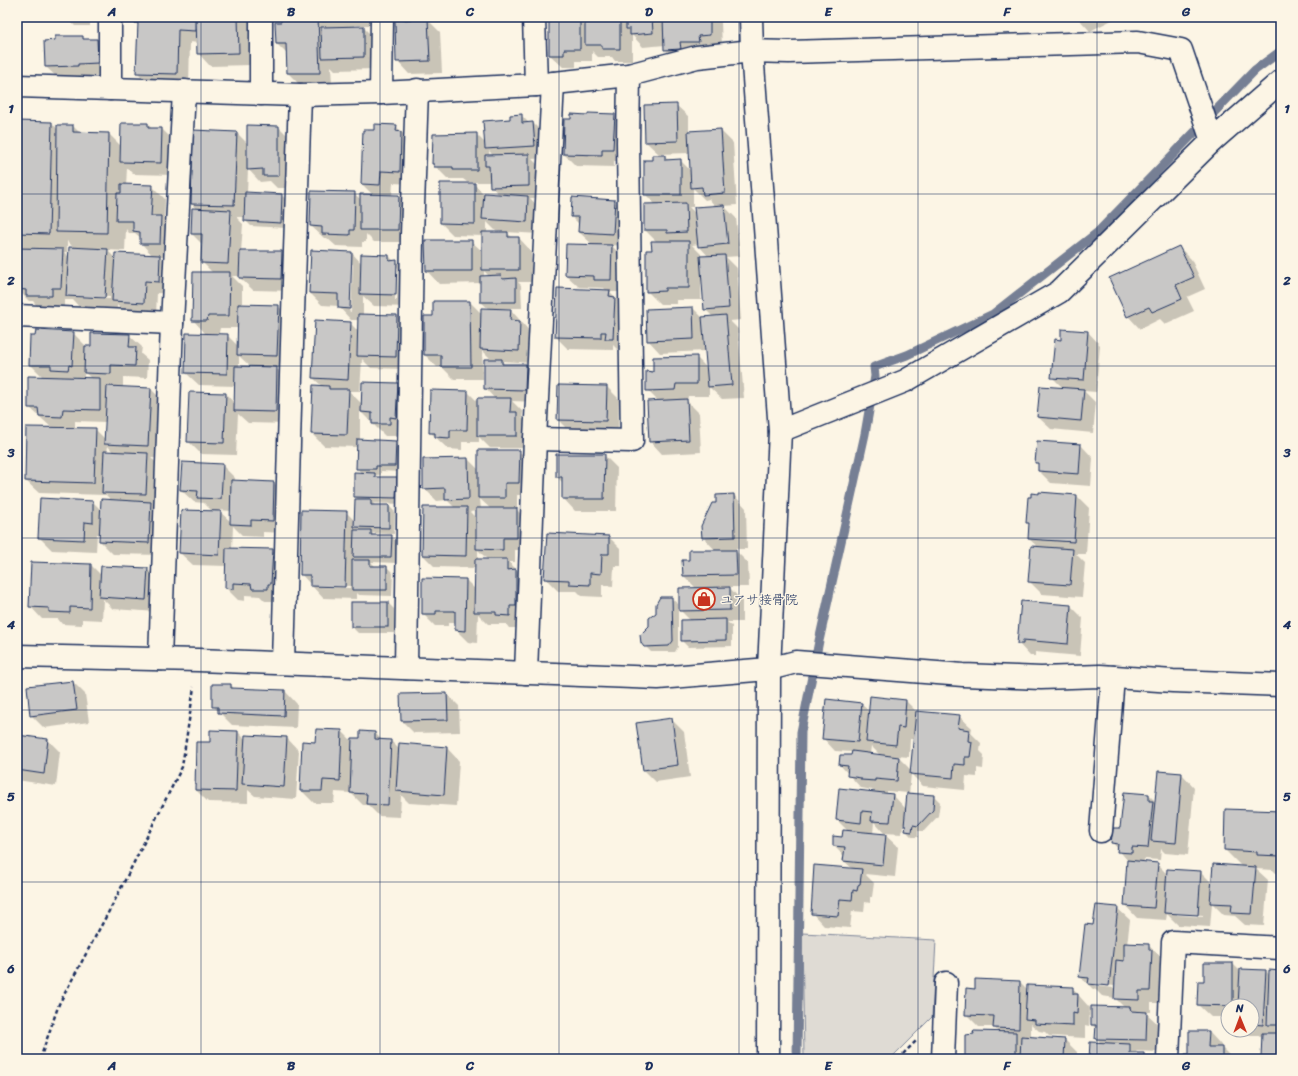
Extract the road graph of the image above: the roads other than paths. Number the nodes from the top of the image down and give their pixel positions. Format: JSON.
{"nodes":[{"id":1,"x":110,"y":17,"type":"edge"},
{"id":2,"x":261,"y":17,"type":"edge"},
{"id":3,"x":382,"y":17,"type":"edge"},
{"id":4,"x":534,"y":17,"type":"edge"},
{"id":5,"x":751,"y":17,"type":"edge"},
{"id":6,"x":752,"y":51,"type":"junction"},
{"id":7,"x":629,"y":75,"type":"junction"},
{"id":8,"x":1281,"y":81,"type":"edge"},
{"id":9,"x":545,"y":84,"type":"junction"},
{"id":10,"x":17,"y":86,"type":"edge"},
{"id":11,"x":110,"y":89,"type":"junction"},
{"id":12,"x":417,"y":90,"type":"junction"},
{"id":13,"x":184,"y":91,"type":"junction"},
{"id":14,"x":381,"y":93,"type":"junction"},
{"id":15,"x":261,"y":94,"type":"junction"},
{"id":16,"x":300,"y":95,"type":"junction"},
{"id":17,"x":1212,"y":141,"type":"junction"},
{"id":18,"x":17,"y":316,"type":"edge"},
{"id":19,"x":172,"y":323,"type":"junction"},
{"id":20,"x":780,"y":431,"type":"junction"},
{"id":21,"x":535,"y":439,"type":"junction"},
{"id":22,"x":17,"y":656,"type":"edge"},
{"id":23,"x":160,"y":659,"type":"junction"},
{"id":24,"x":283,"y":663,"type":"junction"},
{"id":25,"x":406,"y":668,"type":"junction"},
{"id":26,"x":768,"y":668,"type":"junction"},
{"id":27,"x":526,"y":673,"type":"junction"},
{"id":28,"x":1113,"y":677,"type":"junction"},
{"id":29,"x":1281,"y":685,"type":"edge"},
{"id":30,"x":1100,"y":831,"type":"dead end"},
{"id":31,"x":1281,"y":948,"type":"edge"},
{"id":32,"x":946,"y":983,"type":"dead end"},
{"id":33,"x":768,"y":1059,"type":"edge"},
{"id":34,"x":943,"y":1059,"type":"edge"},
{"id":35,"x":1168,"y":1059,"type":"edge"}],
"edges":[{"from":1,"to":11,"type":"street"},
{"from":2,"to":15,"type":"street"},
{"from":3,"to":14,"type":"street"},
{"from":4,"to":9,"type":"street"},
{"from":5,"to":6,"type":"street"},
{"from":6,"to":7,"type":"street"},
{"from":6,"to":17,"type":"street"},
{"from":6,"to":20,"type":"street"},
{"from":7,"to":9,"type":"street"},
{"from":7,"to":21,"type":"street"},
{"from":8,"to":17,"type":"street"},
{"from":9,"to":12,"type":"street"},
{"from":9,"to":21,"type":"street"},
{"from":10,"to":11,"type":"street"},
{"from":11,"to":13,"type":"street"},
{"from":12,"to":14,"type":"street"},
{"from":12,"to":25,"type":"street"},
{"from":13,"to":15,"type":"street"},
{"from":13,"to":19,"type":"street"},
{"from":14,"to":16,"type":"street"},
{"from":15,"to":16,"type":"street"},
{"from":16,"to":24,"type":"street"},
{"from":17,"to":20,"type":"street"},
{"from":18,"to":19,"type":"street"},
{"from":19,"to":23,"type":"street"},
{"from":20,"to":26,"type":"street"},
{"from":21,"to":27,"type":"street"},
{"from":22,"to":23,"type":"street"},
{"from":23,"to":24,"type":"street"},
{"from":24,"to":25,"type":"street"},
{"from":25,"to":27,"type":"street"},
{"from":26,"to":27,"type":"street"},
{"from":26,"to":28,"type":"street"},
{"from":26,"to":33,"type":"street"},
{"from":28,"to":29,"type":"street"},
{"from":28,"to":30,"type":"street"},
{"from":31,"to":35,"type":"street"},
{"from":32,"to":34,"type":"street"}]}
